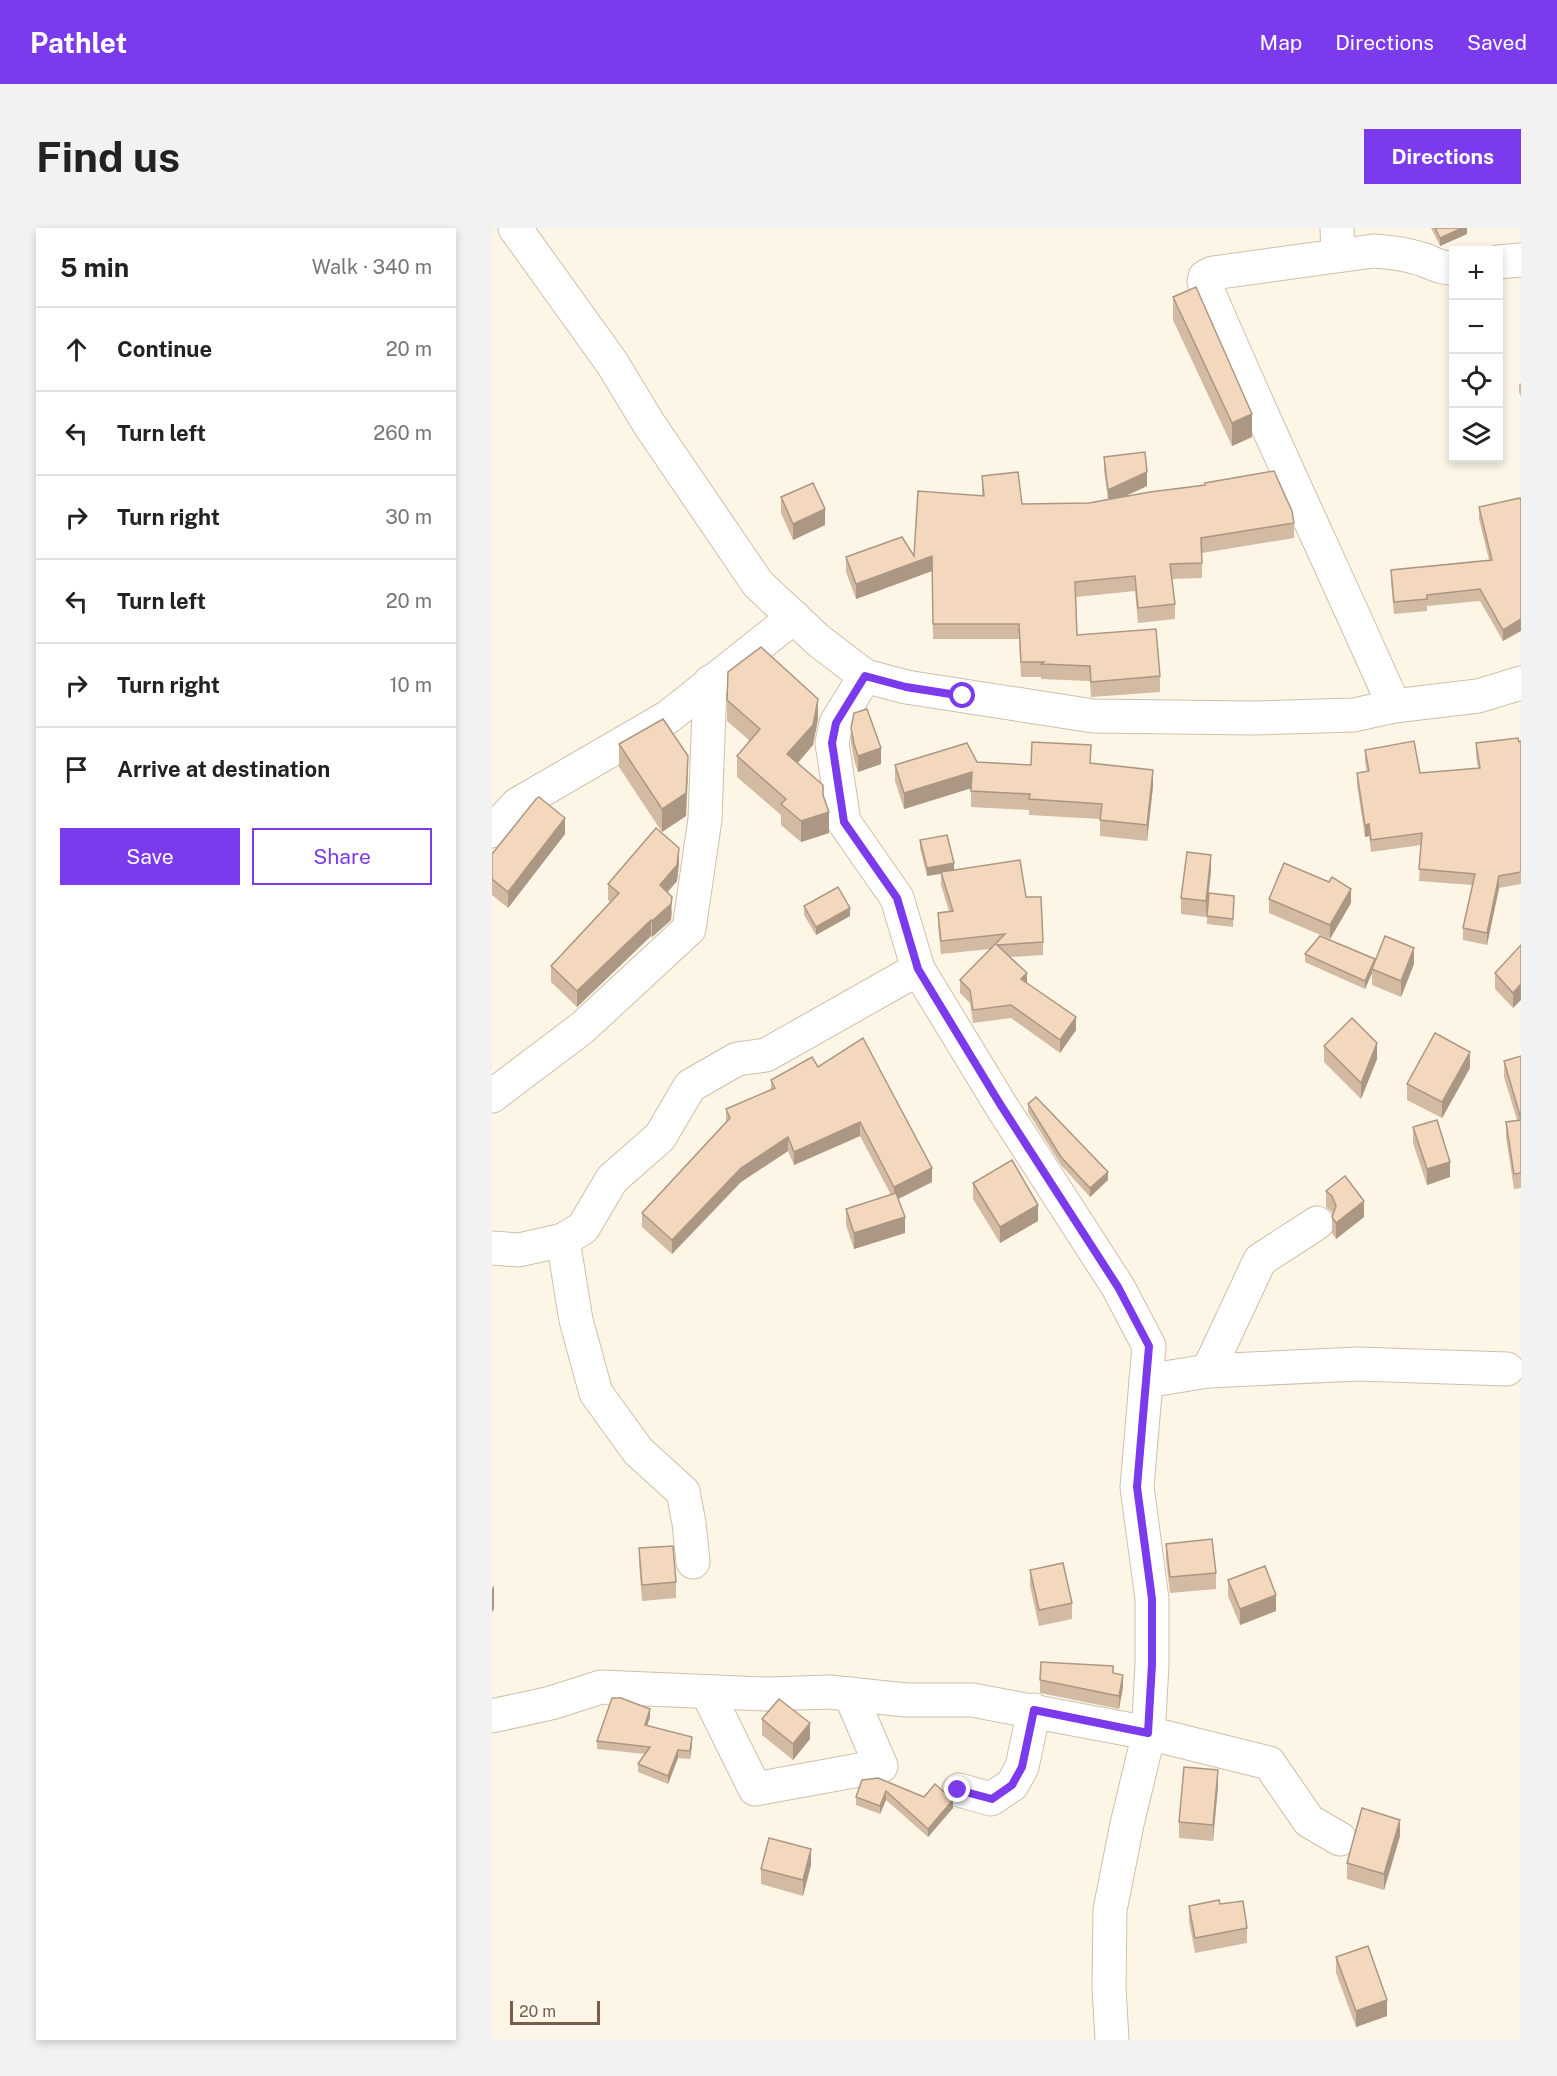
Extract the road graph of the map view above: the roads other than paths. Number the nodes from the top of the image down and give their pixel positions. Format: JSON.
{"nodes":[{"id":1,"x":515,"y":228,"type":"edge"},
{"id":2,"x":1338,"y":242,"type":"edge"},
{"id":3,"x":1521,"y":261,"type":"edge"},
{"id":4,"x":1503,"y":262,"type":"edge"},
{"id":5,"x":1449,"y":269,"type":"edge"},
{"id":6,"x":794,"y":617,"type":"junction"},
{"id":7,"x":865,"y":676,"type":"junction"},
{"id":8,"x":710,"y":682,"type":"junction"},
{"id":9,"x":1521,"y":683,"type":"edge"},
{"id":10,"x":1394,"y":706,"type":"junction"},
{"id":11,"x":492,"y":831,"type":"edge"},
{"id":12,"x":918,"y":969,"type":"junction"},
{"id":13,"x":492,"y":1096,"type":"edge"},
{"id":14,"x":1317,"y":1222,"type":"dead end"},
{"id":15,"x":563,"y":1240,"type":"junction"},
{"id":16,"x":492,"y":1248,"type":"edge"},
{"id":17,"x":1507,"y":1369,"type":"dead end"},
{"id":18,"x":1208,"y":1371,"type":"junction"},
{"id":19,"x":1146,"y":1381,"type":"junction"},
{"id":20,"x":693,"y":1562,"type":"dead end"},
{"id":21,"x":707,"y":1692,"type":"junction"},
{"id":22,"x":850,"y":1694,"type":"junction"},
{"id":23,"x":1034,"y":1710,"type":"junction"},
{"id":24,"x":492,"y":1716,"type":"edge"},
{"id":25,"x":1148,"y":1733,"type":"junction"},
{"id":26,"x":958,"y":1790,"type":"dead end"},
{"id":27,"x":1340,"y":1839,"type":"dead end"},
{"id":28,"x":1112,"y":2040,"type":"edge"}],
"edges":[{"from":1,"to":6,"type":"street"},
{"from":2,"to":5,"type":"street"},
{"from":2,"to":10,"type":"street"},
{"from":3,"to":4,"type":"street"},
{"from":6,"to":7,"type":"street"},
{"from":6,"to":8,"type":"street"},
{"from":7,"to":10,"type":"street"},
{"from":7,"to":12,"type":"street"},
{"from":8,"to":11,"type":"street"},
{"from":8,"to":13,"type":"street"},
{"from":9,"to":10,"type":"street"},
{"from":12,"to":15,"type":"street"},
{"from":12,"to":19,"type":"street"},
{"from":14,"to":18,"type":"street"},
{"from":15,"to":16,"type":"street"},
{"from":15,"to":20,"type":"street"},
{"from":17,"to":18,"type":"street"},
{"from":18,"to":19,"type":"street"},
{"from":19,"to":25,"type":"street"},
{"from":21,"to":22,"type":"street"},
{"from":21,"to":22,"type":"street"},
{"from":21,"to":24,"type":"street"},
{"from":22,"to":23,"type":"street"},
{"from":23,"to":25,"type":"street"},
{"from":23,"to":26,"type":"street"},
{"from":25,"to":27,"type":"street"},
{"from":25,"to":28,"type":"street"}]}
